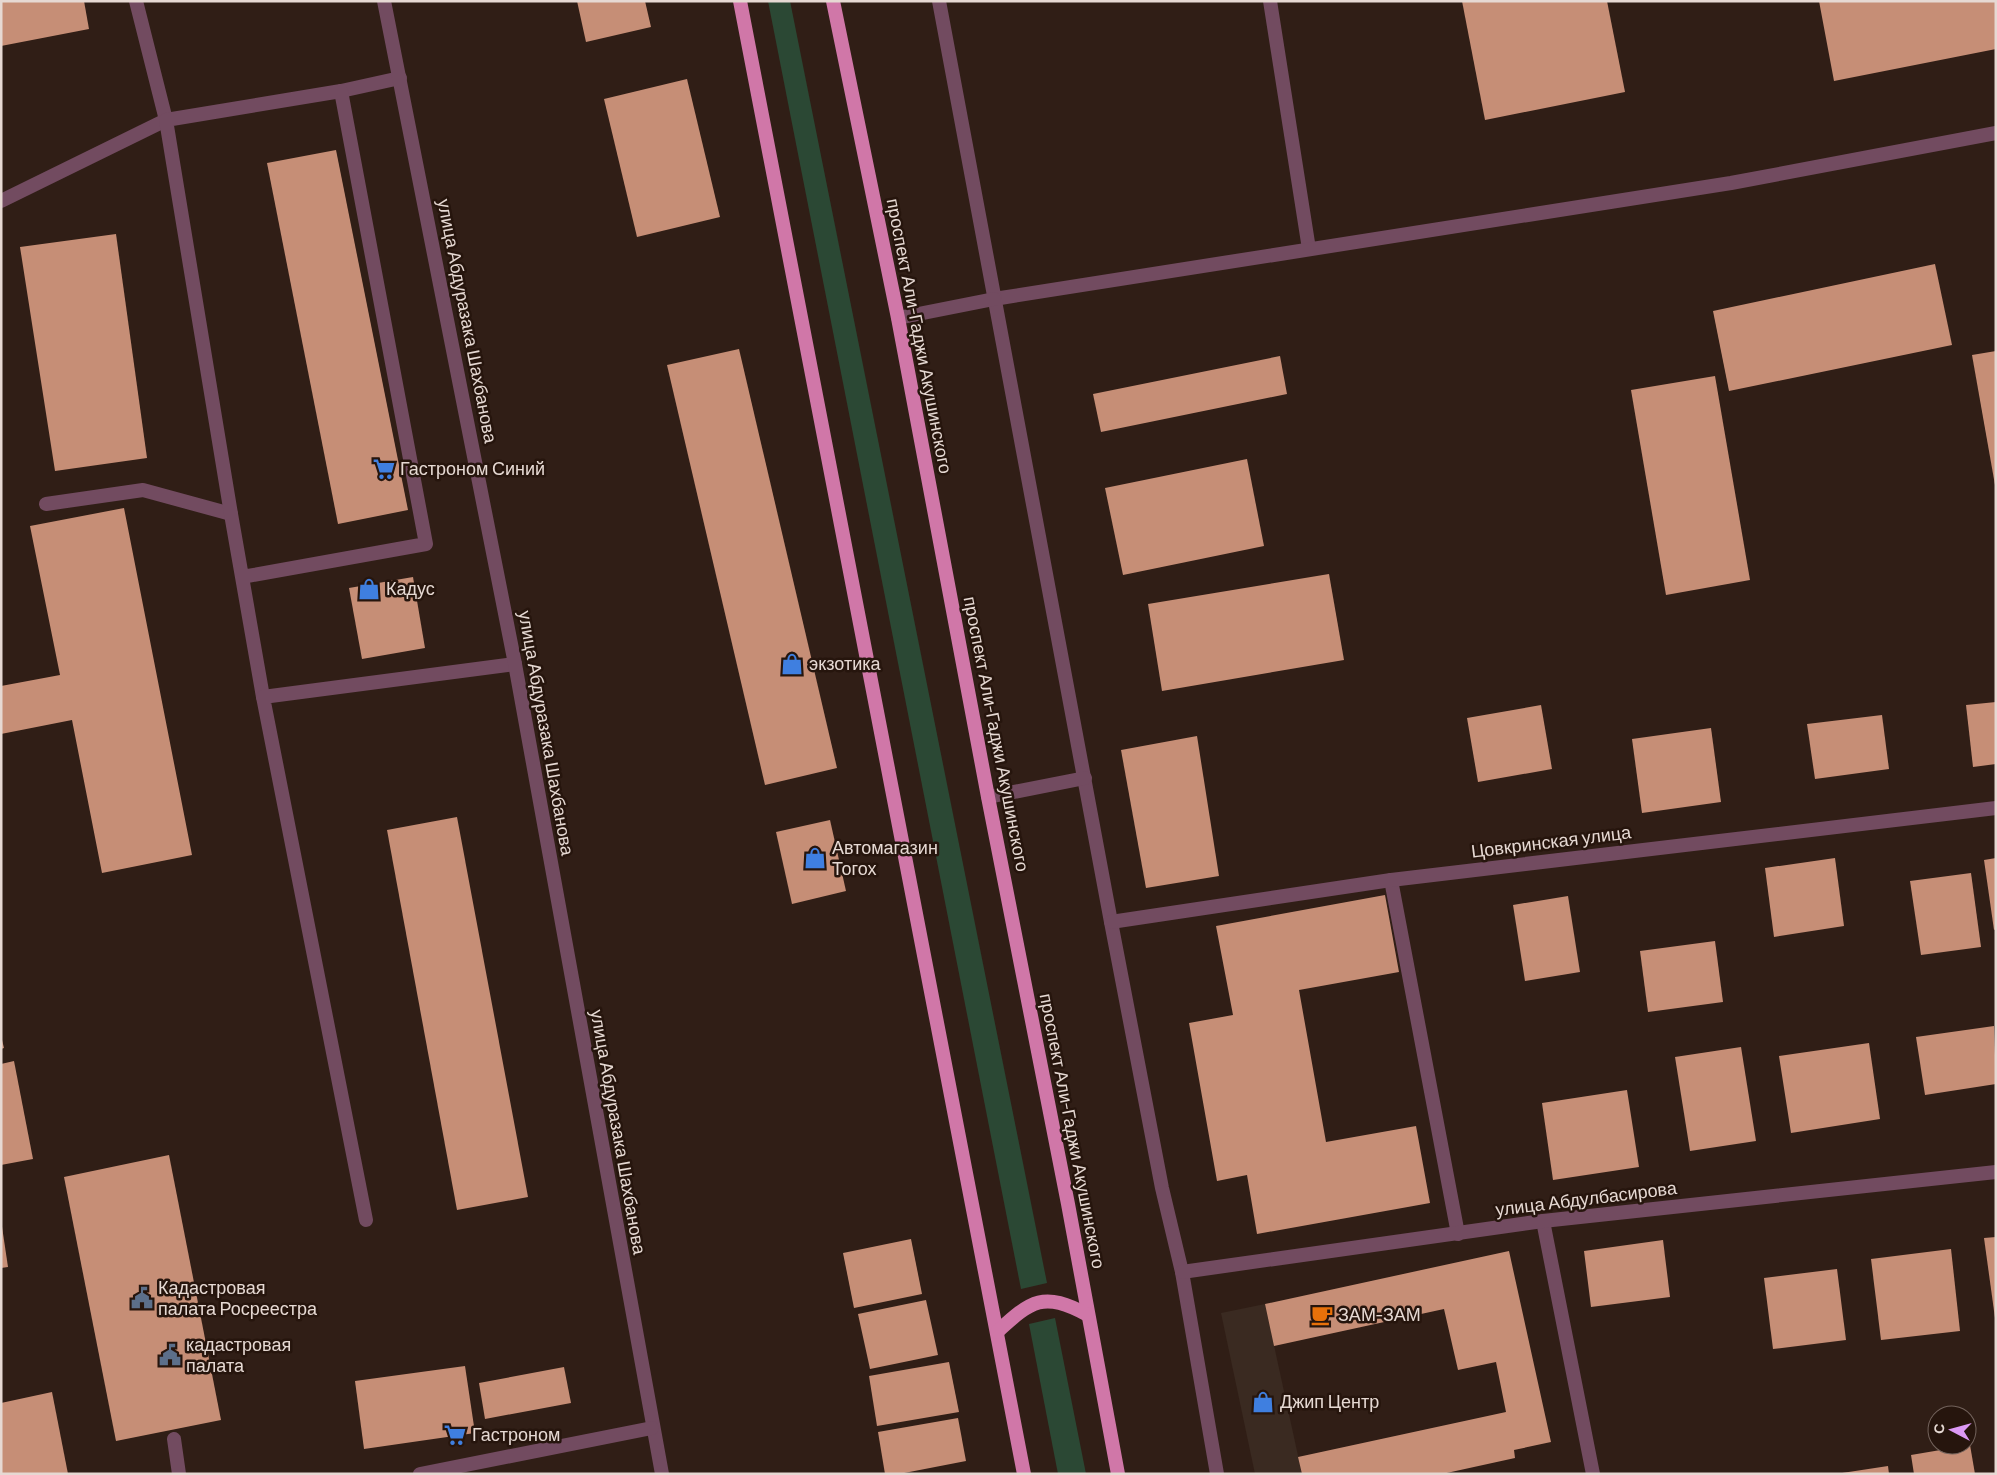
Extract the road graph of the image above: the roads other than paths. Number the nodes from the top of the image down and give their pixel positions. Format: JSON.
{"nodes":[{"id":1,"x":136,"y":1,"type":"edge"},
{"id":2,"x":384,"y":1,"type":"edge"},
{"id":3,"x":740,"y":1,"type":"edge"},
{"id":4,"x":833,"y":1,"type":"edge"},
{"id":5,"x":939,"y":1,"type":"edge"},
{"id":6,"x":1270,"y":1,"type":"edge"},
{"id":7,"x":400,"y":78,"type":"junction"},
{"id":8,"x":341,"y":91,"type":"junction"},
{"id":9,"x":166,"y":120,"type":"junction"},
{"id":10,"x":1996,"y":133,"type":"edge"},
{"id":11,"x":1,"y":201,"type":"edge"},
{"id":12,"x":1309,"y":249,"type":"junction"},
{"id":13,"x":994,"y":299,"type":"junction"},
{"id":14,"x":898,"y":318,"type":"junction"},
{"id":15,"x":46,"y":504,"type":"dead end"},
{"id":16,"x":231,"y":514,"type":"junction"},
{"id":17,"x":242,"y":577,"type":"junction"},
{"id":18,"x":515,"y":664,"type":"junction"},
{"id":19,"x":263,"y":697,"type":"junction"},
{"id":20,"x":1085,"y":778,"type":"junction"},
{"id":21,"x":988,"y":797,"type":"junction"},
{"id":22,"x":1996,"y":808,"type":"edge"},
{"id":23,"x":1391,"y":880,"type":"junction"},
{"id":24,"x":1111,"y":922,"type":"junction"},
{"id":25,"x":1996,"y":1172,"type":"edge"},
{"id":26,"x":366,"y":1220,"type":"dead end"},
{"id":27,"x":1543,"y":1221,"type":"junction"},
{"id":28,"x":1458,"y":1234,"type":"junction"},
{"id":29,"x":1182,"y":1272,"type":"junction"},
{"id":30,"x":1088,"y":1315,"type":"junction"},
{"id":31,"x":997,"y":1332,"type":"junction"},
{"id":32,"x":652,"y":1428,"type":"junction"},
{"id":33,"x":174,"y":1439,"type":"dead end"},
{"id":34,"x":179,"y":1474,"type":"edge"},
{"id":35,"x":420,"y":1474,"type":"edge"},
{"id":36,"x":662,"y":1474,"type":"edge"},
{"id":37,"x":1024,"y":1474,"type":"edge"},
{"id":38,"x":1118,"y":1474,"type":"edge"},
{"id":39,"x":1217,"y":1474,"type":"edge"},
{"id":40,"x":1593,"y":1474,"type":"edge"}],
"edges":[{"from":1,"to":9,"type":"street"},
{"from":2,"to":7,"type":"street","name":"улица Абдуразака Шахбанова"},
{"from":3,"to":31,"type":"highway"},
{"from":4,"to":14,"type":"highway","name":"проспект Али-Гаджи Акушинского"},
{"from":5,"to":13,"type":"street"},
{"from":6,"to":12,"type":"street"},
{"from":7,"to":8,"type":"street"},
{"from":7,"to":18,"type":"street","name":"улица Абдуразака Шахбанова"},
{"from":8,"to":9,"type":"street"},
{"from":8,"to":17,"type":"street"},
{"from":9,"to":11,"type":"street"},
{"from":9,"to":16,"type":"street"},
{"from":10,"to":12,"type":"street"},
{"from":12,"to":13,"type":"street"},
{"from":13,"to":14,"type":"street"},
{"from":13,"to":20,"type":"street"},
{"from":14,"to":21,"type":"highway","name":"проспект Али-Гаджи Акушинского"},
{"from":15,"to":16,"type":"street"},
{"from":16,"to":17,"type":"street"},
{"from":17,"to":19,"type":"street"},
{"from":18,"to":19,"type":"street"},
{"from":18,"to":32,"type":"street","name":"улица Абдуразака Шахбанова"},
{"from":19,"to":26,"type":"street"},
{"from":20,"to":21,"type":"street"},
{"from":20,"to":24,"type":"street"},
{"from":21,"to":30,"type":"highway","name":"проспект Али-Гаджи Акушинского"},
{"from":22,"to":23,"type":"street","name":"Цовкринская улица"},
{"from":23,"to":24,"type":"street","name":"Цовкринская улица"},
{"from":23,"to":28,"type":"street"},
{"from":24,"to":29,"type":"street"},
{"from":25,"to":27,"type":"street","name":"улица Абдулбасирова"},
{"from":27,"to":28,"type":"street","name":"улица Абдулбасирова"},
{"from":27,"to":40,"type":"street"},
{"from":28,"to":29,"type":"street","name":"улица Абдулбасирова"},
{"from":29,"to":39,"type":"street"},
{"from":30,"to":31,"type":"highway"},
{"from":30,"to":38,"type":"highway","name":"проспект Али-Гаджи Акушинского"},
{"from":31,"to":37,"type":"highway"},
{"from":32,"to":35,"type":"street"},
{"from":32,"to":36,"type":"street","name":"улица Абдуразака Шахбанова"},
{"from":33,"to":34,"type":"street"}]}
